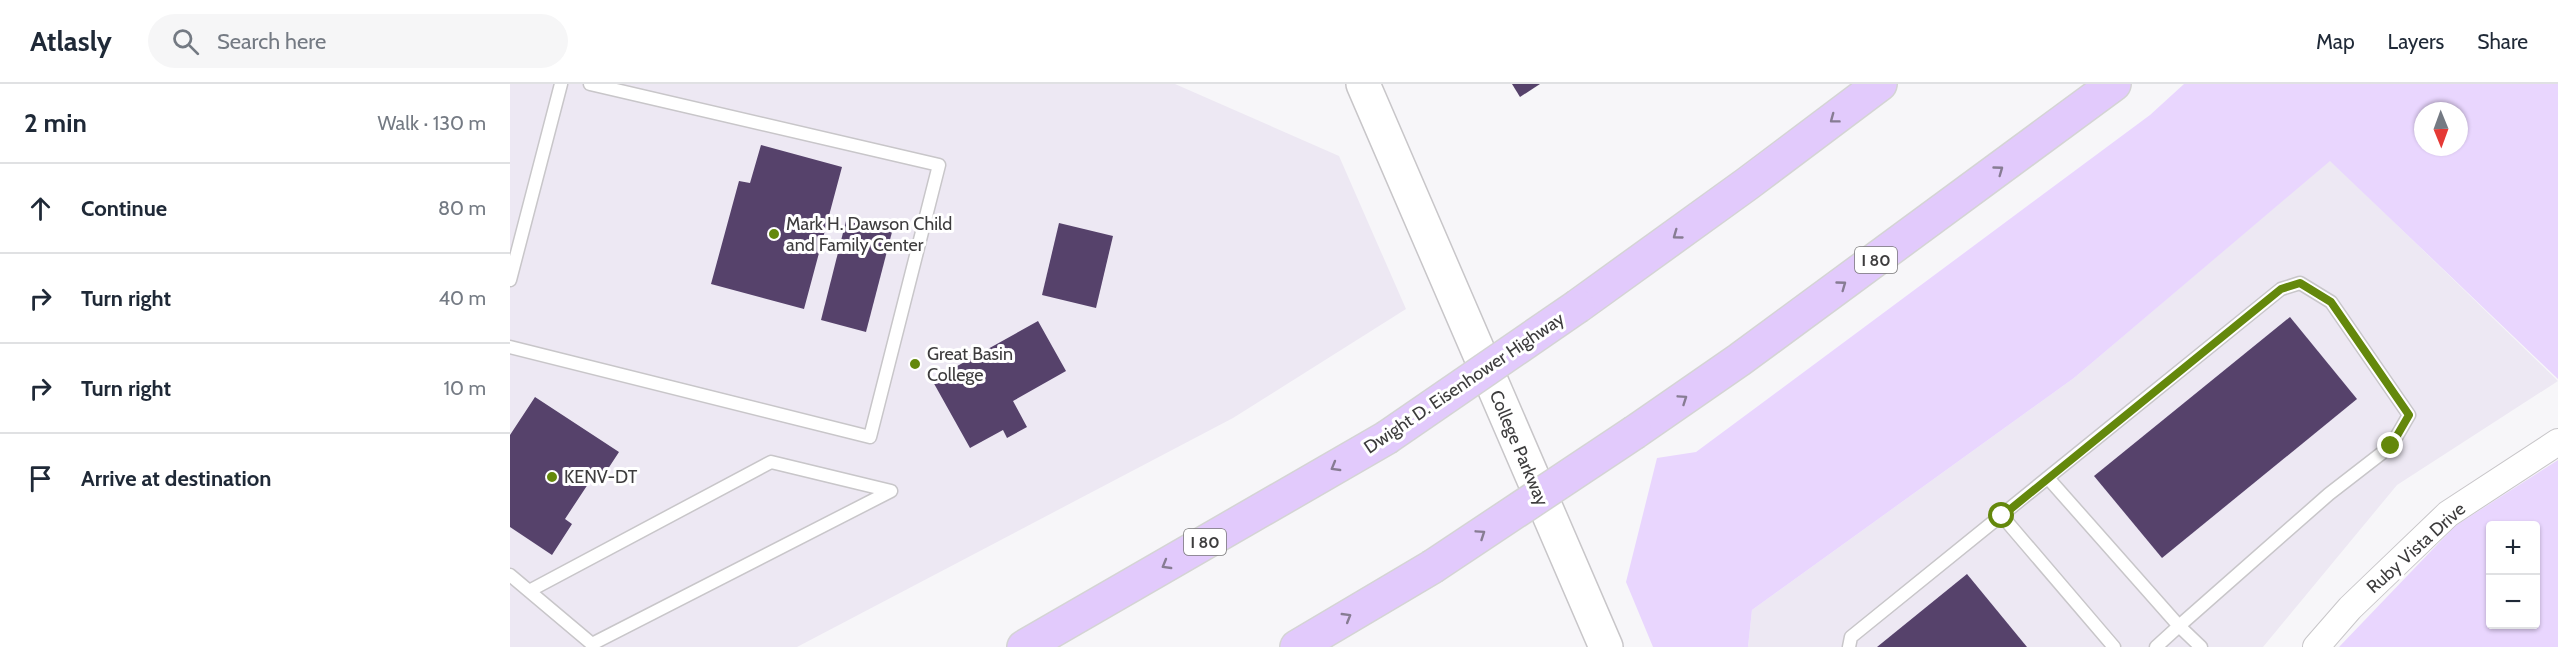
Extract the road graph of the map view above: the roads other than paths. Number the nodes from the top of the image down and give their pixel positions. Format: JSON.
{"nodes":[{"id":1,"x":561,"y":84,"type":"edge"},
{"id":2,"x":590,"y":84,"type":"edge"},
{"id":3,"x":1363,"y":84,"type":"edge"},
{"id":4,"x":1880,"y":84,"type":"edge"},
{"id":5,"x":2114,"y":84,"type":"edge"},
{"id":6,"x":510,"y":280,"type":"edge"},
{"id":7,"x":510,"y":347,"type":"edge"},
{"id":8,"x":2558,"y":441,"type":"edge"},
{"id":9,"x":2049,"y":478,"type":"junction"},
{"id":10,"x":2002,"y":516,"type":"junction"},
{"id":11,"x":510,"y":575,"type":"edge"},
{"id":12,"x":529,"y":591,"type":"junction"},
{"id":13,"x":2179,"y":626,"type":"junction"},
{"id":14,"x":1024,"y":647,"type":"edge"},
{"id":15,"x":1297,"y":647,"type":"edge"},
{"id":16,"x":1606,"y":647,"type":"edge"},
{"id":17,"x":1849,"y":647,"type":"edge"},
{"id":18,"x":2114,"y":647,"type":"edge"},
{"id":19,"x":2156,"y":647,"type":"edge"},
{"id":20,"x":2201,"y":647,"type":"edge"},
{"id":21,"x":2316,"y":647,"type":"edge"}],
"edges":[{"from":1,"to":6,"type":"lane"},
{"from":2,"to":7,"type":"lane"},
{"from":3,"to":16,"type":"street","name":"College Parkway"},
{"from":4,"to":14,"type":"highway","name":"Dwight D. Eisenhower Highway","number":"I 80","one_way":true,"bridge":true},
{"from":15,"to":5,"type":"highway","number":"I 80","one_way":true,"bridge":true},
{"from":8,"to":21,"type":"street","name":"Ruby Vista Drive"},
{"from":9,"to":10,"type":"lane"},
{"from":9,"to":13,"type":"lane"},
{"from":9,"to":13,"type":"lane"},
{"from":10,"to":17,"type":"lane"},
{"from":10,"to":18,"type":"lane"},
{"from":11,"to":12,"type":"lane"},
{"from":12,"to":12,"type":"lane"},
{"from":13,"to":19,"type":"lane"},
{"from":13,"to":20,"type":"lane"}]}
